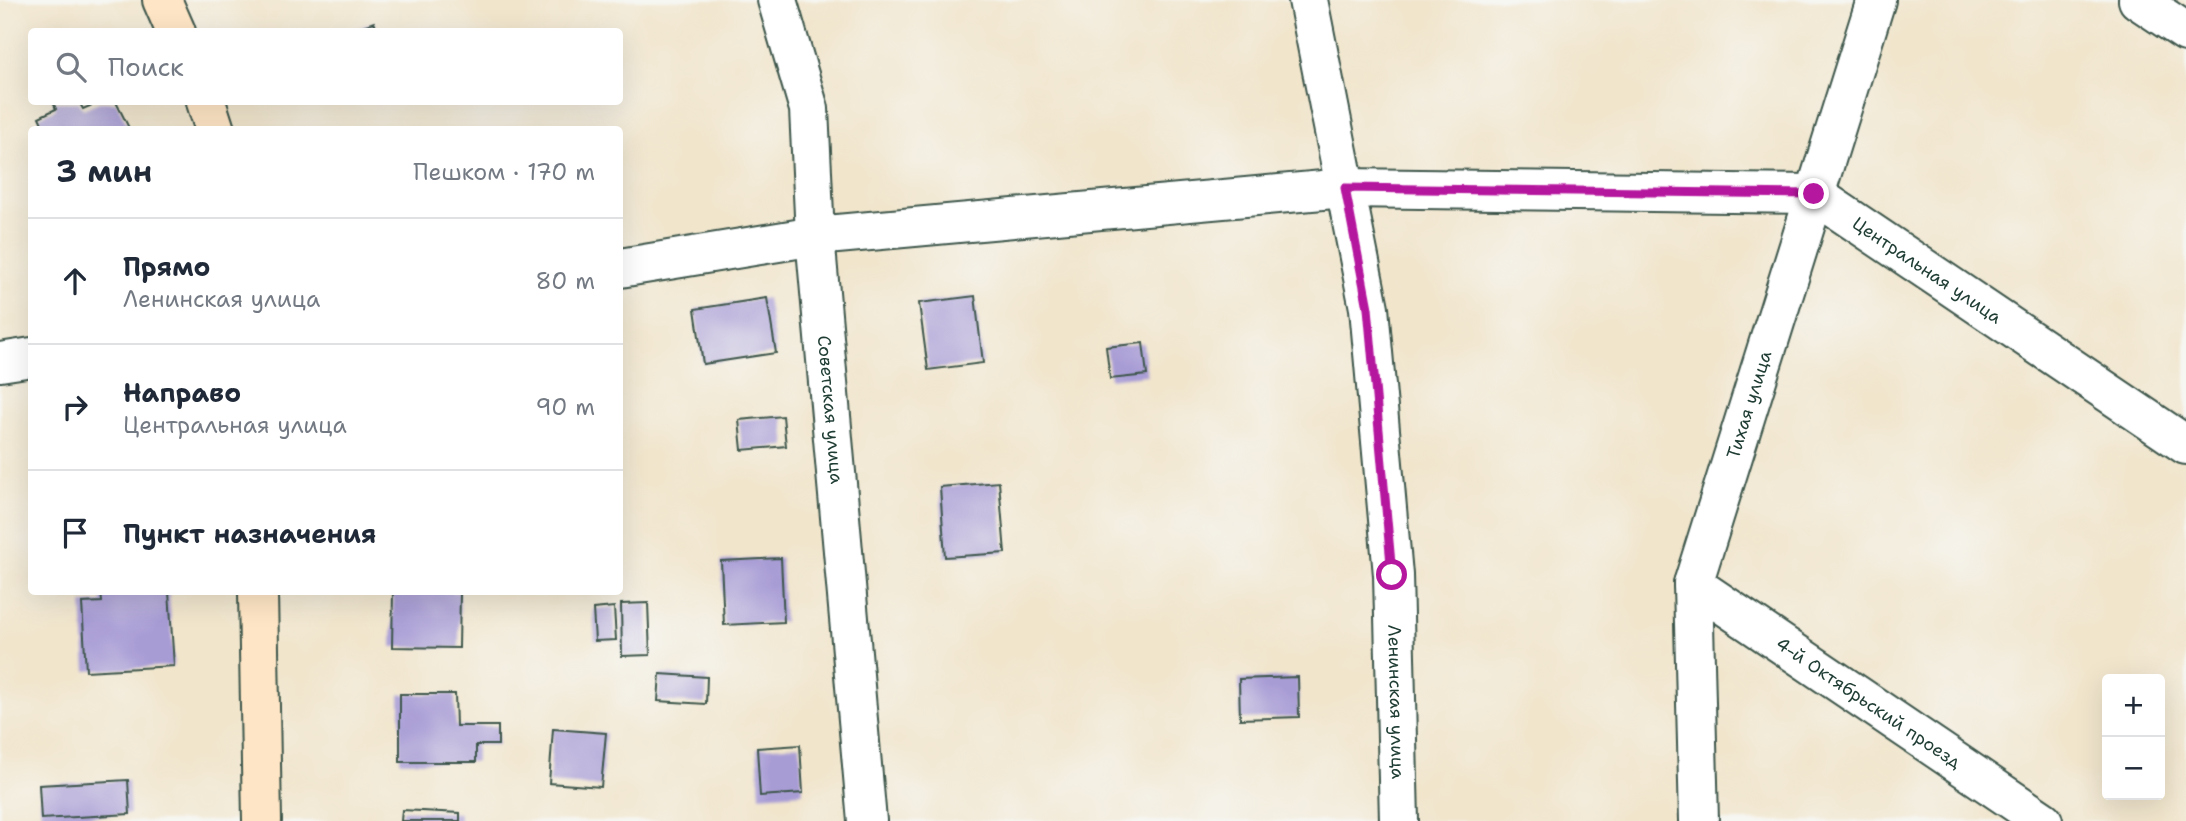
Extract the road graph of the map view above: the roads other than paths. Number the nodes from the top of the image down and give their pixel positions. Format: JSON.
{"nodes":[{"id":1,"x":162,"y":0,"type":"edge"},
{"id":2,"x":777,"y":0,"type":"edge"},
{"id":3,"x":1308,"y":0,"type":"edge"},
{"id":4,"x":1876,"y":0,"type":"edge"},
{"id":5,"x":2138,"y":0,"type":"edge"},
{"id":6,"x":174,"y":28,"type":"edge"},
{"id":7,"x":2186,"y":32,"type":"edge"},
{"id":8,"x":207,"y":105,"type":"edge"},
{"id":9,"x":214,"y":126,"type":"edge"},
{"id":10,"x":1345,"y":188,"type":"junction"},
{"id":11,"x":1814,"y":194,"type":"junction"},
{"id":12,"x":815,"y":236,"type":"junction"},
{"id":13,"x":623,"y":268,"type":"edge"},
{"id":14,"x":28,"y":358,"type":"edge"},
{"id":15,"x":0,"y":362,"type":"edge"},
{"id":16,"x":2186,"y":445,"type":"edge"},
{"id":17,"x":1693,"y":584,"type":"junction"},
{"id":18,"x":258,"y":595,"type":"edge"},
{"id":19,"x":262,"y":821,"type":"edge"},
{"id":20,"x":867,"y":821,"type":"edge"},
{"id":21,"x":1399,"y":821,"type":"edge"},
{"id":22,"x":1699,"y":821,"type":"edge"},
{"id":23,"x":2043,"y":821,"type":"edge"}],
"edges":[{"from":1,"to":6,"type":"main road"},
{"from":2,"to":12,"type":"street","name":"Советская улица"},
{"from":3,"to":10,"type":"street","name":"Ленинская улица"},
{"from":4,"to":11,"type":"street","name":"Тихая улица"},
{"from":5,"to":7,"type":"street"},
{"from":8,"to":9,"type":"main road"},
{"from":10,"to":11,"type":"street"},
{"from":10,"to":12,"type":"street"},
{"from":10,"to":21,"type":"street","name":"Ленинская улица"},
{"from":11,"to":16,"type":"street","name":"Центральная улица"},
{"from":11,"to":17,"type":"street","name":"Тихая улица"},
{"from":12,"to":13,"type":"street"},
{"from":12,"to":20,"type":"street","name":"Советская улица"},
{"from":14,"to":15,"type":"street"},
{"from":17,"to":22,"type":"street","name":"Тихая улица"},
{"from":17,"to":23,"type":"street","name":"4-й Октябрьский проезд"},
{"from":18,"to":19,"type":"main road"}]}
